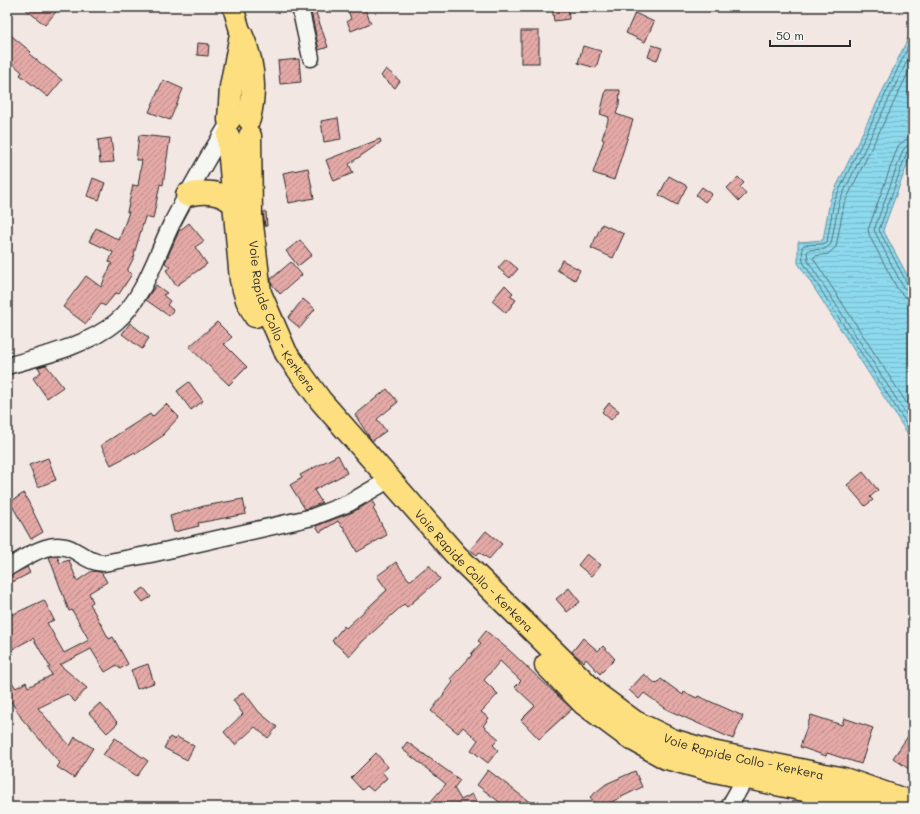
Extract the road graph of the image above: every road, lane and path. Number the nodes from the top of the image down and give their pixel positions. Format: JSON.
{"nodes":[{"id":1,"x":233,"y":7,"type":"edge"},
{"id":2,"x":300,"y":7,"type":"edge"},
{"id":3,"x":241,"y":34,"type":"joint"},
{"id":4,"x":311,"y":58,"type":"dead end"},
{"id":5,"x":236,"y":128,"type":"junction"},
{"id":6,"x":187,"y":195,"type":"junction"},
{"id":7,"x":233,"y":203,"type":"junction"},
{"id":8,"x":7,"y":366,"type":"edge"},
{"id":9,"x":380,"y":485,"type":"junction"},
{"id":10,"x":7,"y":568,"type":"edge"},
{"id":11,"x":746,"y":777,"type":"junction"},
{"id":12,"x":913,"y":803,"type":"edge"},
{"id":13,"x":729,"y":807,"type":"edge"},
{"id":14,"x":872,"y":807,"type":"edge"}],
"edges":[{"from":1,"to":3,"type":"main road"},
{"from":2,"to":4,"type":"street"},
{"from":3,"to":5,"type":"highway","name":"Voie Rapide Collo - Kerkera"},
{"from":5,"to":6,"type":"street"},
{"from":5,"to":7,"type":"highway","name":"Voie Rapide Collo - Kerkera"},
{"from":5,"to":12,"type":"highway","name":"Voie Rapide Collo - Kerkera"},
{"from":6,"to":7,"type":"highway"},
{"from":6,"to":8,"type":"street"},
{"from":7,"to":9,"type":"highway","name":"Voie Rapide Collo - Kerkera"},
{"from":9,"to":10,"type":"street"},
{"from":9,"to":11,"type":"highway","name":"Voie Rapide Collo - Kerkera"},
{"from":11,"to":13,"type":"street"},
{"from":11,"to":14,"type":"highway","name":"Voie Rapide Collo - Kerkera"}]}
